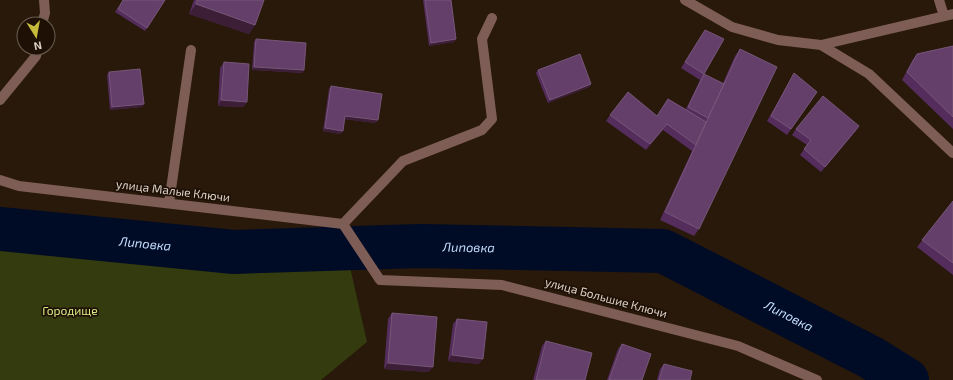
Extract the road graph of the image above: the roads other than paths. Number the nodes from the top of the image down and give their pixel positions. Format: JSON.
{"nodes":[{"id":1,"x":44,"y":0,"type":"edge"},
{"id":2,"x":685,"y":0,"type":"edge"},
{"id":3,"x":939,"y":0,"type":"edge"},
{"id":4,"x":948,"y":15,"type":"edge"},
{"id":5,"x":44,"y":16,"type":"edge"},
{"id":6,"x":492,"y":18,"type":"dead end"},
{"id":7,"x":821,"y":46,"type":"junction"},
{"id":8,"x":191,"y":50,"type":"dead end"},
{"id":9,"x":36,"y":56,"type":"edge"},
{"id":10,"x":0,"y":100,"type":"edge"},
{"id":11,"x":953,"y":152,"type":"edge"},
{"id":12,"x":0,"y":180,"type":"edge"},
{"id":13,"x":169,"y":203,"type":"junction"},
{"id":14,"x":344,"y":224,"type":"junction"},
{"id":15,"x":817,"y":380,"type":"edge"}],
"edges":[{"from":1,"to":5,"type":"street"},
{"from":2,"to":7,"type":"street"},
{"from":3,"to":4,"type":"street"},
{"from":4,"to":7,"type":"street"},
{"from":6,"to":14,"type":"street"},
{"from":7,"to":11,"type":"street"},
{"from":8,"to":13,"type":"street"},
{"from":9,"to":10,"type":"street"},
{"from":12,"to":13,"type":"street","name":"улица Малые Ключи"},
{"from":13,"to":14,"type":"street","name":"улица Малые Ключи"},
{"from":14,"to":15,"type":"street","name":"улица Большие Ключи"}]}
